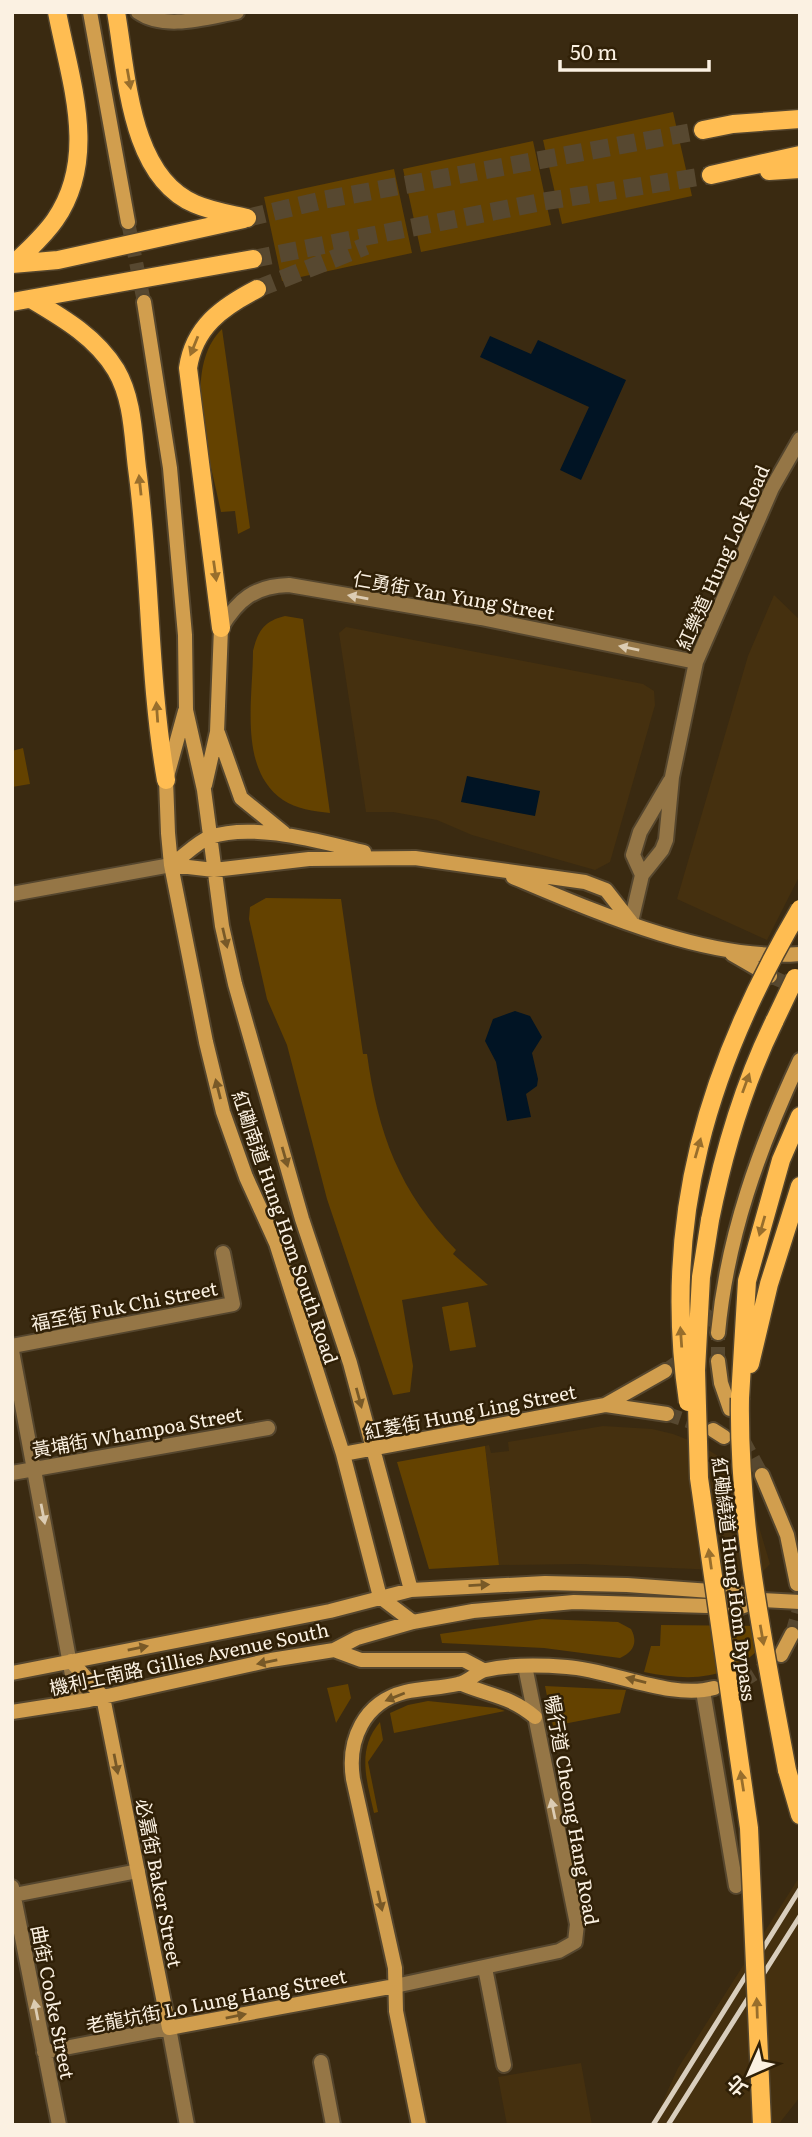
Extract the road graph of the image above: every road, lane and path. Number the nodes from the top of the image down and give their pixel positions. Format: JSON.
{"nodes":[{"id":1,"x":57,"y":12,"type":"edge"},
{"id":2,"x":90,"y":12,"type":"edge"},
{"id":3,"x":116,"y":12,"type":"edge"},
{"id":4,"x":138,"y":12,"type":"edge"},
{"id":5,"x":237,"y":12,"type":"edge"},
{"id":6,"x":800,"y":105,"type":"edge"},
{"id":7,"x":800,"y":119,"type":"edge"},
{"id":8,"x":800,"y":155,"type":"edge"},
{"id":9,"x":800,"y":169,"type":"edge"},
{"id":10,"x":128,"y":222,"type":"tunnel mouth"},
{"id":11,"x":253,"y":259,"type":"tunnel mouth"},
{"id":12,"x":14,"y":264,"type":"edge"},
{"id":13,"x":257,"y":289,"type":"tunnel mouth"},
{"id":14,"x":31,"y":299,"type":"junction"},
{"id":15,"x":144,"y":302,"type":"tunnel mouth"},
{"id":16,"x":12,"y":303,"type":"edge"},
{"id":17,"x":800,"y":439,"type":"edge"},
{"id":18,"x":220,"y":628,"type":"junction"},
{"id":19,"x":696,"y":662,"type":"junction"},
{"id":20,"x":186,"y":710,"type":"junction"},
{"id":21,"x":217,"y":732,"type":"junction"},
{"id":22,"x":672,"y":777,"type":"junction"},
{"id":23,"x":166,"y":780,"type":"junction"},
{"id":24,"x":204,"y":790,"type":"junction"},
{"id":25,"x":284,"y":833,"type":"junction"},
{"id":26,"x":210,"y":837,"type":"junction"},
{"id":27,"x":385,"y":858,"type":"junction"},
{"id":28,"x":171,"y":865,"type":"junction"},
{"id":29,"x":214,"y":870,"type":"junction"},
{"id":30,"x":496,"y":870,"type":"junction"},
{"id":31,"x":642,"y":875,"type":"junction"},
{"id":32,"x":12,"y":894,"type":"edge"},
{"id":33,"x":800,"y":909,"type":"edge"},
{"id":34,"x":631,"y":922,"type":"junction"},
{"id":35,"x":728,"y":951,"type":"junction"},
{"id":36,"x":800,"y":954,"type":"edge"},
{"id":37,"x":800,"y":970,"type":"edge"},
{"id":38,"x":770,"y":976,"type":"tunnel mouth"},
{"id":39,"x":800,"y":1060,"type":"edge"},
{"id":40,"x":800,"y":1116,"type":"edge"},
{"id":41,"x":800,"y":1186,"type":"edge"},
{"id":42,"x":223,"y":1253,"type":"dead end"},
{"id":43,"x":718,"y":1333,"type":"tunnel mouth"},
{"id":44,"x":12,"y":1346,"type":"edge"},
{"id":45,"x":12,"y":1351,"type":"edge"},
{"id":46,"x":718,"y":1361,"type":"tunnel mouth"},
{"id":47,"x":665,"y":1371,"type":"tunnel mouth"},
{"id":48,"x":735,"y":1404,"type":"junction"},
{"id":49,"x":605,"y":1405,"type":"junction"},
{"id":50,"x":667,"y":1414,"type":"tunnel mouth"},
{"id":51,"x":268,"y":1428,"type":"dead end"},
{"id":52,"x":373,"y":1448,"type":"junction"},
{"id":53,"x":343,"y":1454,"type":"junction"},
{"id":54,"x":35,"y":1469,"type":"junction"},
{"id":55,"x":12,"y":1473,"type":"edge"},
{"id":56,"x":762,"y":1475,"type":"tunnel mouth"},
{"id":57,"x":699,"y":1478,"type":"junction"},
{"id":58,"x":797,"y":1584,"type":"dead end"},
{"id":59,"x":411,"y":1590,"type":"junction"},
{"id":60,"x":380,"y":1597,"type":"junction"},
{"id":61,"x":761,"y":1600,"type":"junction"},
{"id":62,"x":800,"y":1602,"type":"edge"},
{"id":63,"x":413,"y":1622,"type":"junction"},
{"id":64,"x":792,"y":1634,"type":"tunnel mouth"},
{"id":65,"x":334,"y":1650,"type":"junction"},
{"id":66,"x":781,"y":1655,"type":"tunnel mouth"},
{"id":67,"x":71,"y":1661,"type":"junction"},
{"id":68,"x":525,"y":1666,"type":"junction"},
{"id":69,"x":483,"y":1670,"type":"junction"},
{"id":70,"x":12,"y":1673,"type":"edge"},
{"id":71,"x":462,"y":1684,"type":"junction"},
{"id":72,"x":103,"y":1697,"type":"junction"},
{"id":73,"x":77,"y":1702,"type":"junction"},
{"id":74,"x":12,"y":1712,"type":"edge"},
{"id":75,"x":535,"y":1717,"type":"junction"},
{"id":76,"x":800,"y":1815,"type":"edge"},
{"id":77,"x":138,"y":1871,"type":"junction"},
{"id":78,"x":736,"y":1886,"type":"dead end"},
{"id":79,"x":13,"y":1891,"type":"edge"},
{"id":80,"x":485,"y":1968,"type":"junction"},
{"id":81,"x":395,"y":1986,"type":"junction"},
{"id":82,"x":169,"y":2028,"type":"junction"},
{"id":83,"x":44,"y":2052,"type":"junction"},
{"id":84,"x":320,"y":2062,"type":"dead end"},
{"id":85,"x":504,"y":2065,"type":"dead end"},
{"id":86,"x":59,"y":2125,"type":"edge"},
{"id":87,"x":187,"y":2125,"type":"edge"},
{"id":88,"x":333,"y":2125,"type":"edge"},
{"id":89,"x":419,"y":2125,"type":"edge"},
{"id":90,"x":762,"y":2125,"type":"edge"}],
"edges":[{"from":1,"to":12,"type":"main road"},
{"from":2,"to":10,"type":"street"},
{"from":3,"to":12,"type":"main road","one_way":true},
{"from":4,"to":5,"type":"street"},
{"from":6,"to":7,"type":"main road"},
{"from":8,"to":9,"type":"main road"},
{"from":11,"to":14,"type":"main road"},
{"from":13,"to":18,"type":"main road","one_way":true},
{"from":14,"to":16,"type":"main road"},
{"from":23,"to":14,"type":"main road","one_way":true},
{"from":15,"to":20,"type":"street","name":"紅磡南道 Hung Hom South Road"},
{"from":17,"to":19,"type":"street","name":"紅樂道 Hung Lok Road"},
{"from":19,"to":18,"type":"street","name":"仁勇街 Yan Yung Street","one_way":true},
{"from":18,"to":21,"type":"street","name":"紅磡南道 Hung Hom South Road"},
{"from":19,"to":22,"type":"street","name":"紅樂道 Hung Lok Road"},
{"from":20,"to":23,"type":"street","name":"紅磡南道 Hung Hom South Road"},
{"from":20,"to":24,"type":"street","name":"紅磡南道 Hung Hom South Road"},
{"from":21,"to":24,"type":"street","name":"紅磡南道 Hung Hom South Road"},
{"from":21,"to":25,"type":"street"},
{"from":22,"to":31,"type":"street","name":"紅樂道 Hung Lok Road"},
{"from":22,"to":31,"type":"street","name":"紅樂道 Hung Lok Road"},
{"from":23,"to":28,"type":"street","name":"紅磡南道 Hung Hom South Road"},
{"from":24,"to":26,"type":"street","name":"紅磡南道 Hung Hom South Road"},
{"from":25,"to":26,"type":"street"},
{"from":25,"to":27,"type":"street"},
{"from":26,"to":28,"type":"street"},
{"from":26,"to":29,"type":"street","name":"紅磡南道 Hung Hom South Road"},
{"from":27,"to":29,"type":"street"},
{"from":27,"to":30,"type":"street"},
{"from":28,"to":29,"type":"street"},
{"from":28,"to":32,"type":"street"},
{"from":53,"to":28,"type":"street","name":"紅磡南道 Hung Hom South Road","one_way":true},
{"from":29,"to":52,"type":"street","name":"紅磡南道 Hung Hom South Road","one_way":true},
{"from":30,"to":34,"type":"street"},
{"from":30,"to":34,"type":"street"},
{"from":31,"to":34,"type":"street","name":"紅樂道 Hung Lok Road"},
{"from":57,"to":33,"type":"main road","one_way":true,"bridge":true},
{"from":34,"to":35,"type":"street"},
{"from":35,"to":36,"type":"street"},
{"from":35,"to":38,"type":"street"},
{"from":57,"to":37,"type":"main road","name":"紅磡繞道 Hung Hom Bypass","one_way":true,"bridge":true},
{"from":39,"to":43,"type":"street"},
{"from":40,"to":48,"type":"main road","name":"紅磡繞道 Hung Hom Bypass","one_way":true},
{"from":41,"to":48,"type":"main road"},
{"from":42,"to":44,"type":"street","name":"福至街 Fuk Chi Street"},
{"from":45,"to":54,"type":"street"},
{"from":46,"to":48,"type":"street"},
{"from":47,"to":49,"type":"street"},
{"from":48,"to":76,"type":"main road","name":"紅磡繞道 Hung Hom Bypass","one_way":true,"bridge":true},
{"from":49,"to":50,"type":"street"},
{"from":49,"to":52,"type":"street","name":"紅菱街 Hung Ling Street"},
{"from":51,"to":54,"type":"street","name":"黃埔街 Whampoa Street"},
{"from":52,"to":53,"type":"street","name":"紅菱街 Hung Ling Street"},
{"from":52,"to":59,"type":"street","name":"紅磡南道 Hung Hom South Road"},
{"from":53,"to":60,"type":"street","name":"紅磡南道 Hung Hom South Road"},
{"from":54,"to":55,"type":"street","name":"黃埔街 Whampoa Street"},
{"from":54,"to":67,"type":"street","one_way":true},
{"from":56,"to":58,"type":"street"},
{"from":90,"to":57,"type":"main road","name":"紅磡繞道 Hung Hom Bypass","one_way":true,"bridge":true},
{"from":59,"to":60,"type":"street","name":"機利士南路 Gillies Avenue South"},
{"from":59,"to":61,"type":"street","name":"機利士南路 Gillies Avenue South","one_way":true,"bridge":true},
{"from":60,"to":63,"type":"street"},
{"from":67,"to":60,"type":"street","name":"機利士南路 Gillies Avenue South","one_way":true},
{"from":61,"to":62,"type":"street"},
{"from":61,"to":63,"type":"street","name":"機利士南路 Gillies Avenue South","bridge":true},
{"from":63,"to":65,"type":"street","name":"機利士南路 Gillies Avenue South"},
{"from":64,"to":66,"type":"street"},
{"from":65,"to":69,"type":"street"},
{"from":65,"to":72,"type":"street","name":"機利士南路 Gillies Avenue South","one_way":true},
{"from":67,"to":70,"type":"street","name":"機利士南路 Gillies Avenue South"},
{"from":67,"to":72,"type":"street"},
{"from":67,"to":73,"type":"street"},
{"from":68,"to":69,"type":"street"},
{"from":68,"to":75,"type":"street","name":"暢行道 Cheong Hang Road"},
{"from":78,"to":68,"type":"street","one_way":true},
{"from":69,"to":71,"type":"street"},
{"from":71,"to":75,"type":"street"},
{"from":71,"to":81,"type":"street","one_way":true},
{"from":72,"to":73,"type":"street","name":"機利士南路 Gillies Avenue South"},
{"from":72,"to":77,"type":"street","name":"必嘉街 Baker Street","one_way":true},
{"from":73,"to":74,"type":"street","name":"機利士南路 Gillies Avenue South"},
{"from":80,"to":75,"type":"street","name":"暢行道 Cheong Hang Road","one_way":true},
{"from":77,"to":79,"type":"street"},
{"from":77,"to":82,"type":"street","name":"必嘉街 Baker Street"},
{"from":83,"to":79,"type":"street","name":"曲街 Cooke Street","one_way":true},
{"from":80,"to":81,"type":"street","name":"暢行道 Cheong Hang Road"},
{"from":80,"to":85,"type":"street"},
{"from":82,"to":81,"type":"street","name":"老龍坑街 Lo Lung Hang Street","one_way":true},
{"from":81,"to":89,"type":"street"},
{"from":82,"to":83,"type":"street","name":"老龍坑街 Lo Lung Hang Street"},
{"from":82,"to":87,"type":"street","name":"必嘉街 Baker Street"},
{"from":83,"to":86,"type":"street","name":"曲街 Cooke Street"},
{"from":84,"to":88,"type":"street"}]}
